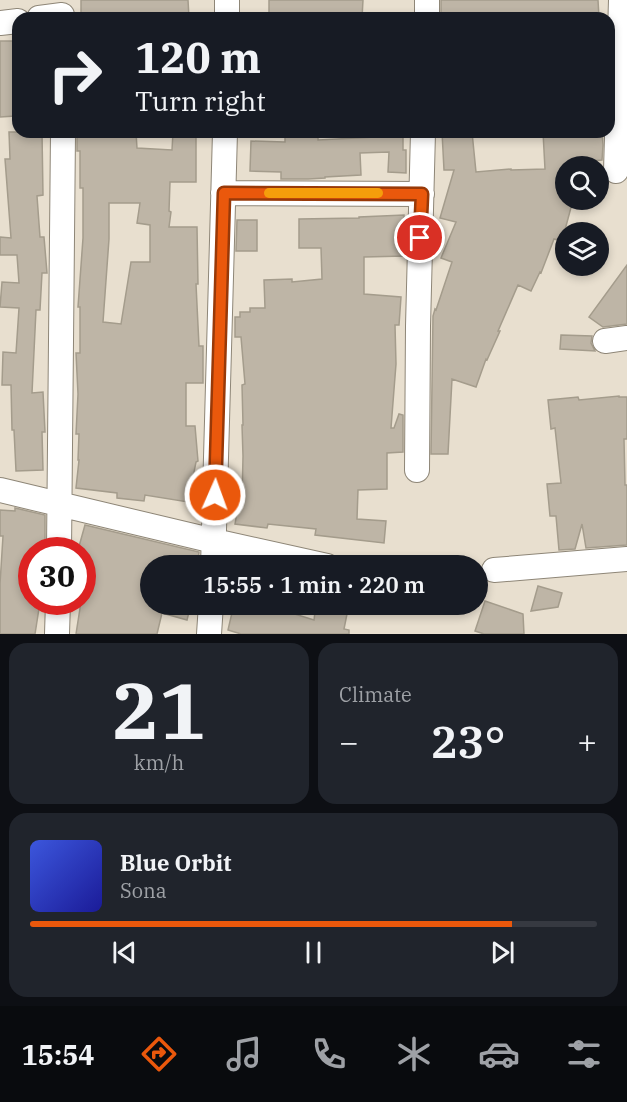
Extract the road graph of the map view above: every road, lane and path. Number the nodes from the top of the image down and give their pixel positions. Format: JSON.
{"nodes":[{"id":1,"x":621,"y":0,"type":"edge"},
{"id":2,"x":63,"y":138,"type":"edge"},
{"id":3,"x":225,"y":138,"type":"edge"},
{"id":4,"x":423,"y":138,"type":"edge"},
{"id":5,"x":616,"y":171,"type":"dead end"},
{"id":6,"x":224,"y":193,"type":"junction"},
{"id":7,"x":422,"y":194,"type":"junction"},
{"id":8,"x":417,"y":470,"type":"dead end"},
{"id":9,"x":0,"y":490,"type":"edge"},
{"id":10,"x":60,"y":505,"type":"junction"},
{"id":11,"x":59,"y":537,"type":"edge"},
{"id":12,"x":214,"y":541,"type":"junction"},
{"id":13,"x":213,"y":555,"type":"edge"},
{"id":14,"x":277,"y":555,"type":"edge"},
{"id":15,"x":627,"y":559,"type":"edge"},
{"id":16,"x":495,"y":570,"type":"dead end"},
{"id":17,"x":58,"y":615,"type":"edge"},
{"id":18,"x":211,"y":615,"type":"edge"},
{"id":19,"x":57,"y":634,"type":"edge"},
{"id":20,"x":210,"y":634,"type":"edge"}],
"edges":[{"from":1,"to":5,"type":"street"},
{"from":2,"to":10,"type":"street"},
{"from":3,"to":6,"type":"street"},
{"from":4,"to":7,"type":"street"},
{"from":6,"to":7,"type":"street"},
{"from":6,"to":12,"type":"street"},
{"from":7,"to":8,"type":"street"},
{"from":9,"to":10,"type":"street"},
{"from":10,"to":11,"type":"street"},
{"from":10,"to":12,"type":"street"},
{"from":12,"to":13,"type":"street"},
{"from":12,"to":14,"type":"street"},
{"from":15,"to":16,"type":"street"},
{"from":17,"to":19,"type":"street"},
{"from":18,"to":20,"type":"street"}]}
